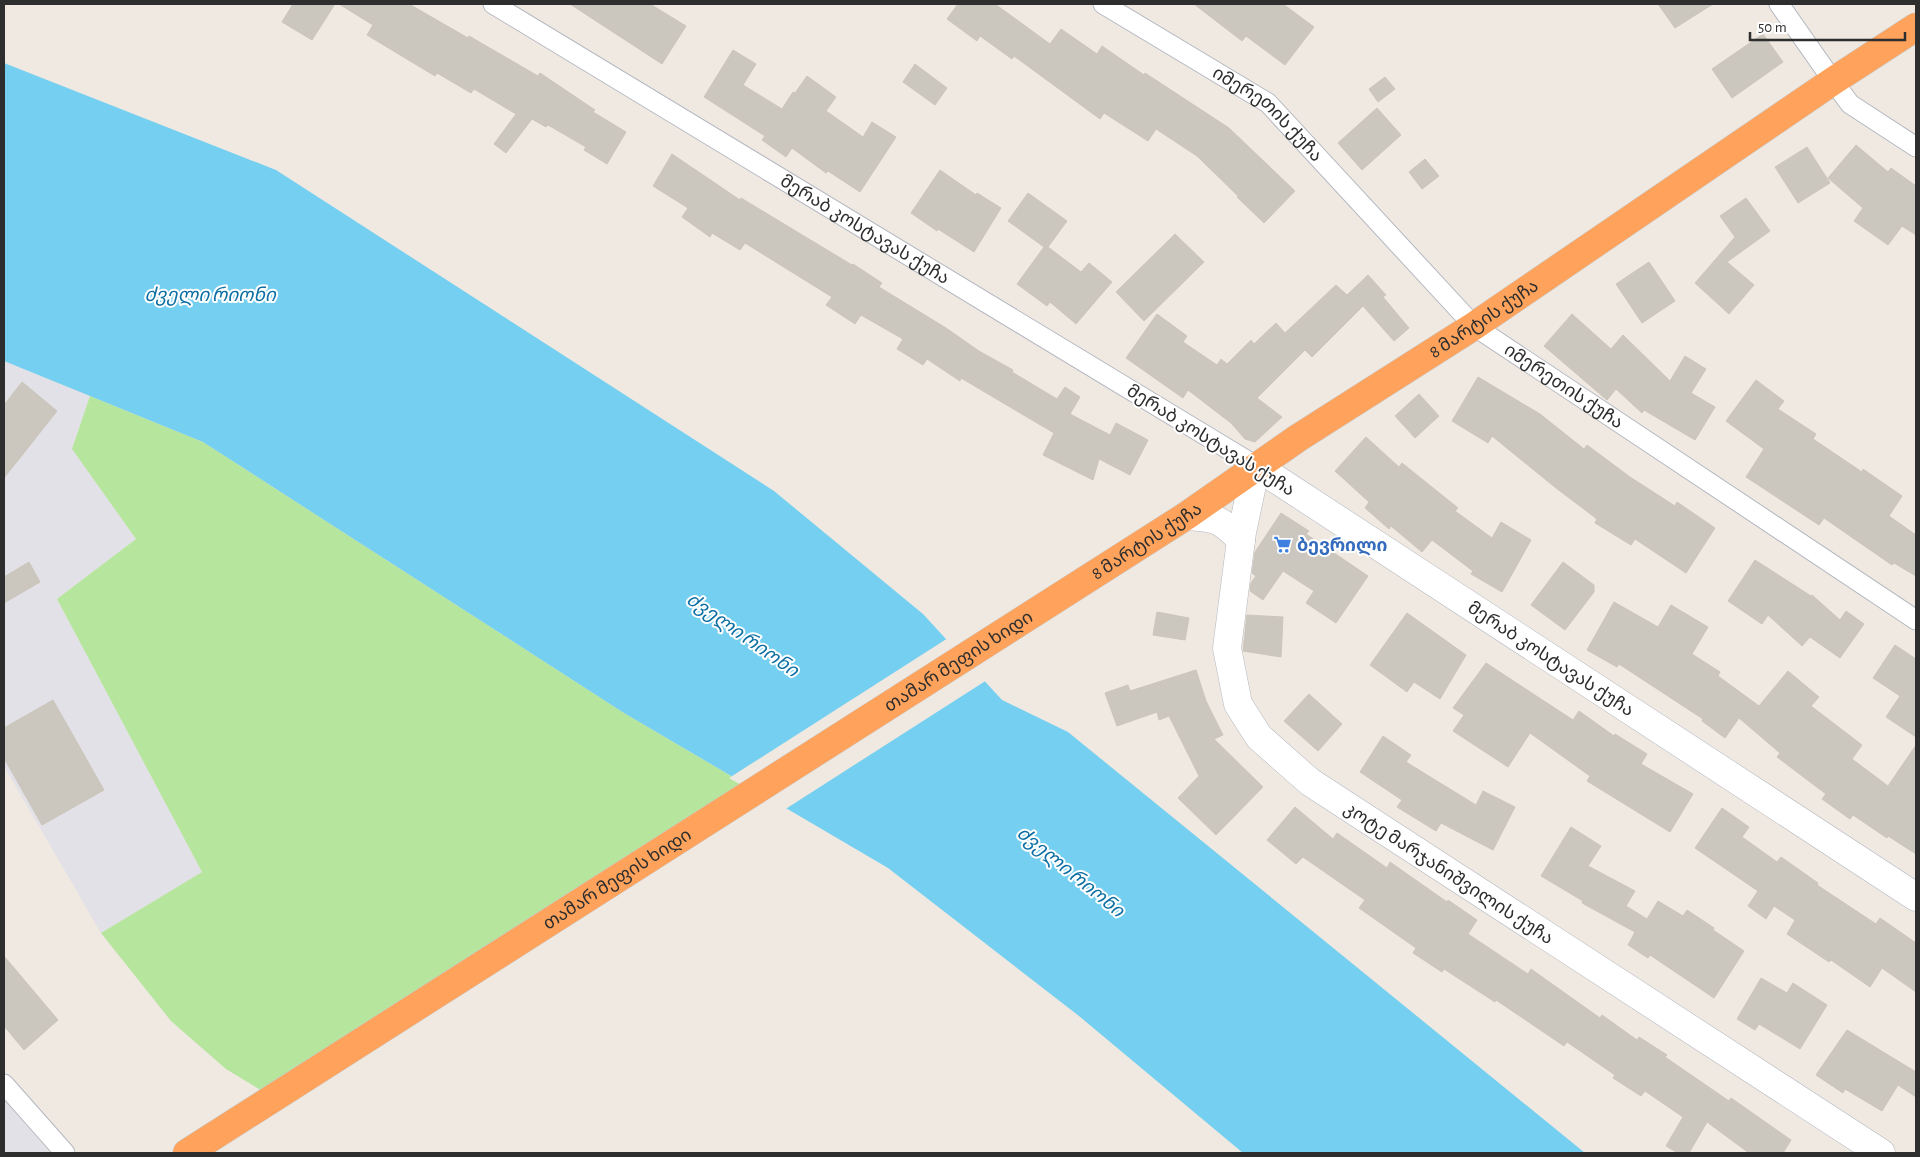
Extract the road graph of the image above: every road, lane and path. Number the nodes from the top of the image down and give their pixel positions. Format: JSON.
{"nodes":[{"id":1,"x":494,"y":4,"type":"edge"},
{"id":2,"x":1103,"y":4,"type":"edge"},
{"id":3,"x":1779,"y":4,"type":"edge"},
{"id":4,"x":1916,"y":26,"type":"edge"},
{"id":5,"x":1833,"y":81,"type":"junction"},
{"id":6,"x":1916,"y":147,"type":"edge"},
{"id":7,"x":1474,"y":326,"type":"junction"},
{"id":8,"x":1256,"y":466,"type":"junction"},
{"id":9,"x":1186,"y":516,"type":"junction"},
{"id":10,"x":1241,"y":540,"type":"junction"},
{"id":11,"x":1047,"y":604,"type":"joint"},
{"id":12,"x":1916,"y":620,"type":"edge"},
{"id":13,"x":1916,"y":897,"type":"edge"},
{"id":14,"x":4,"y":1084,"type":"edge"},
{"id":15,"x":65,"y":1153,"type":"edge"},
{"id":16,"x":187,"y":1153,"type":"edge"},
{"id":17,"x":1881,"y":1153,"type":"edge"}],
"edges":[{"from":1,"to":8,"type":"street","name":"მერაბ კოსტავას ქუჩა"},
{"from":2,"to":7,"type":"street","name":"იმერეთის ქუჩა"},
{"from":3,"to":5,"type":"street"},
{"from":4,"to":5,"type":"highway","name":"8 მარტის ქუჩა"},
{"from":5,"to":6,"type":"street"},
{"from":5,"to":7,"type":"highway","name":"8 მარტის ქუჩა"},
{"from":7,"to":8,"type":"highway","name":"8 მარტის ქუჩა"},
{"from":7,"to":12,"type":"street","name":"იმერეთის ქუჩა"},
{"from":8,"to":9,"type":"highway","name":"8 მარტის ქუჩა"},
{"from":8,"to":10,"type":"street","name":"კოტე მარჯანიშვილის ქუჩა"},
{"from":8,"to":13,"type":"street","name":"მერაბ კოსტავას ქუჩა"},
{"from":9,"to":10,"type":"street"},
{"from":9,"to":11,"type":"highway","name":"8 მარტის ქუჩა"},
{"from":10,"to":17,"type":"street","name":"კოტე მარჯანიშვილის ქუჩა"},
{"from":11,"to":16,"type":"highway","name":"თამარ მეფის ხიდი"},
{"from":14,"to":15,"type":"street"}]}
